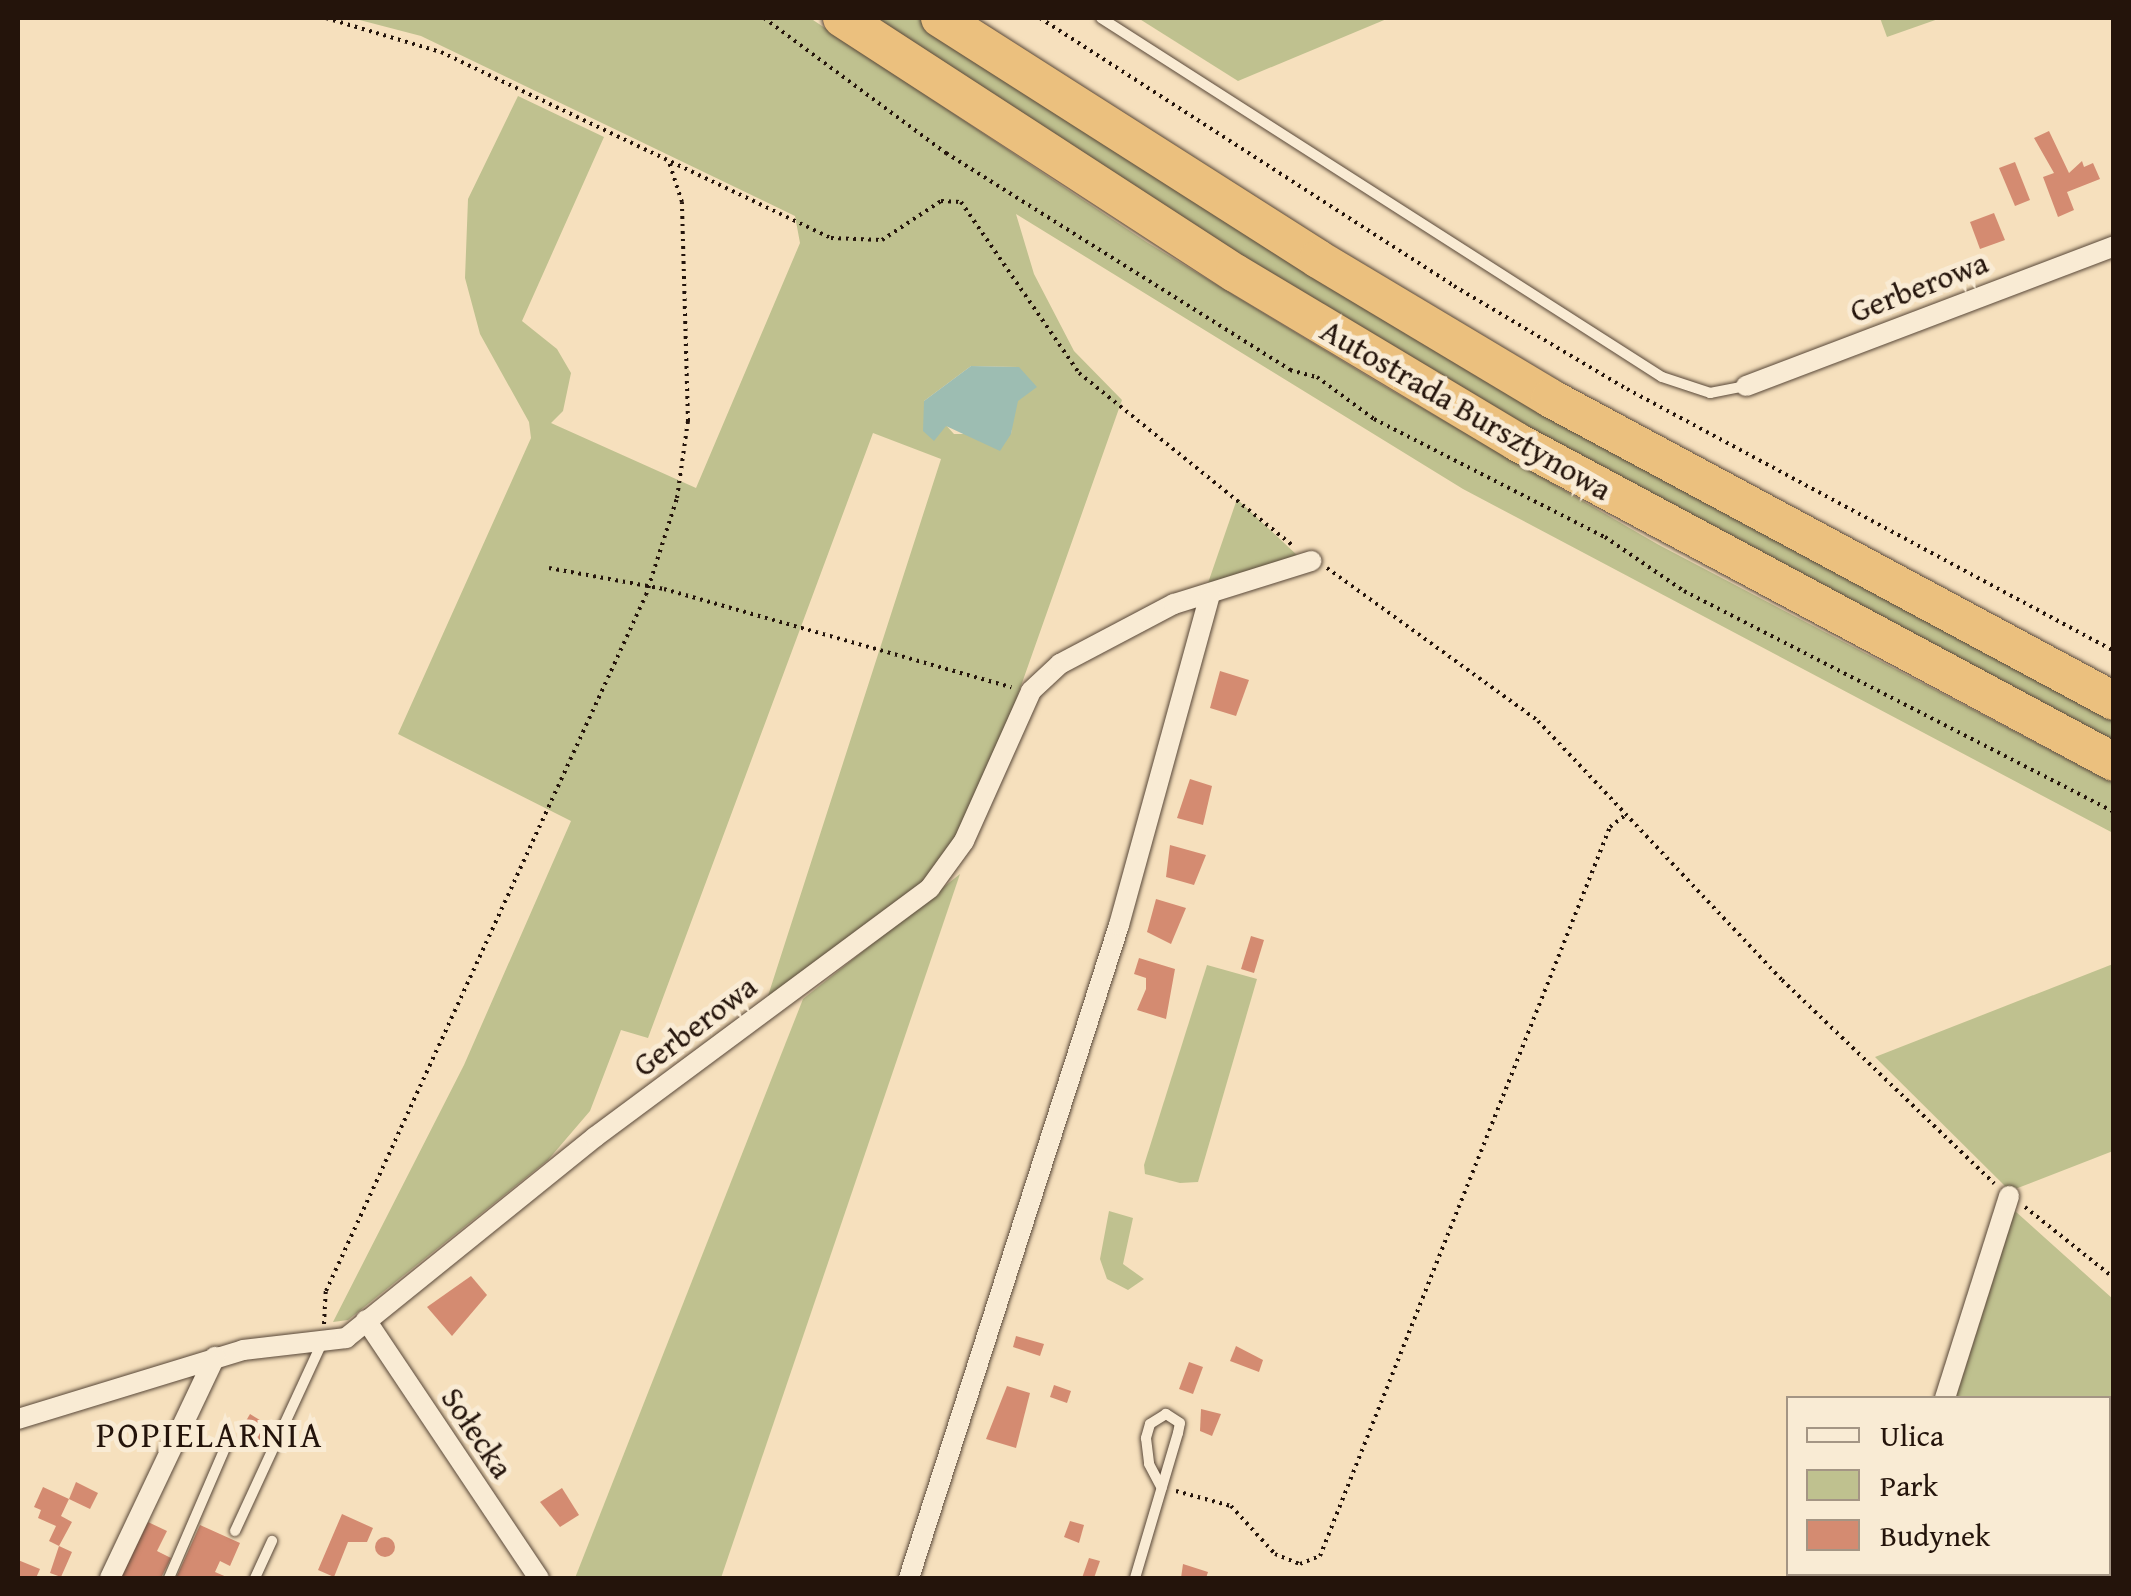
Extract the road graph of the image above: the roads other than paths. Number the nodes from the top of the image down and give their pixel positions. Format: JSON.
{"nodes":[{"id":1,"x":842,"y":18,"type":"edge"},
{"id":2,"x":940,"y":18,"type":"edge"},
{"id":3,"x":1102,"y":18,"type":"edge"},
{"id":4,"x":2114,"y":246,"type":"edge"},
{"id":5,"x":1746,"y":386,"type":"joint"},
{"id":6,"x":1311,"y":562,"type":"dead end"},
{"id":7,"x":1210,"y":594,"type":"junction"},
{"id":8,"x":2114,"y":701,"type":"edge"},
{"id":9,"x":2114,"y":762,"type":"edge"},
{"id":10,"x":2009,"y":1196,"type":"dead end"},
{"id":11,"x":366,"y":1320,"type":"junction"},
{"id":12,"x":323,"y":1344,"type":"junction"},
{"id":13,"x":216,"y":1357,"type":"junction"},
{"id":14,"x":1946,"y":1396,"type":"edge"},
{"id":15,"x":18,"y":1419,"type":"edge"},
{"id":16,"x":228,"y":1441,"type":"dead end"},
{"id":17,"x":1162,"y":1488,"type":"junction"},
{"id":18,"x":235,"y":1531,"type":"dead end"},
{"id":19,"x":272,"y":1540,"type":"dead end"},
{"id":20,"x":110,"y":1578,"type":"edge"},
{"id":21,"x":169,"y":1578,"type":"edge"},
{"id":22,"x":255,"y":1578,"type":"edge"},
{"id":23,"x":539,"y":1578,"type":"edge"},
{"id":24,"x":908,"y":1578,"type":"edge"},
{"id":25,"x":1135,"y":1578,"type":"edge"}],
"edges":[{"from":1,"to":9,"type":"highway","name":"Autostrada Bursztynowa"},
{"from":2,"to":8,"type":"highway","name":"Autostrada Bursztynowa"},
{"from":3,"to":5,"type":"lane"},
{"from":4,"to":5,"type":"street","name":"Gerberowa"},
{"from":6,"to":7,"type":"street","name":"Gerberowa"},
{"from":7,"to":11,"type":"street","name":"Gerberowa"},
{"from":7,"to":24,"type":"street"},
{"from":10,"to":14,"type":"street"},
{"from":11,"to":12,"type":"street","name":"Gerberowa"},
{"from":11,"to":23,"type":"street","name":"Sołecka"},
{"from":12,"to":13,"type":"street","name":"Gerberowa"},
{"from":12,"to":18,"type":"lane"},
{"from":13,"to":15,"type":"street","name":"Gerberowa"},
{"from":13,"to":20,"type":"street"},
{"from":16,"to":21,"type":"lane"},
{"from":17,"to":17,"type":"lane"},
{"from":17,"to":25,"type":"lane"},
{"from":19,"to":22,"type":"lane"}]}
